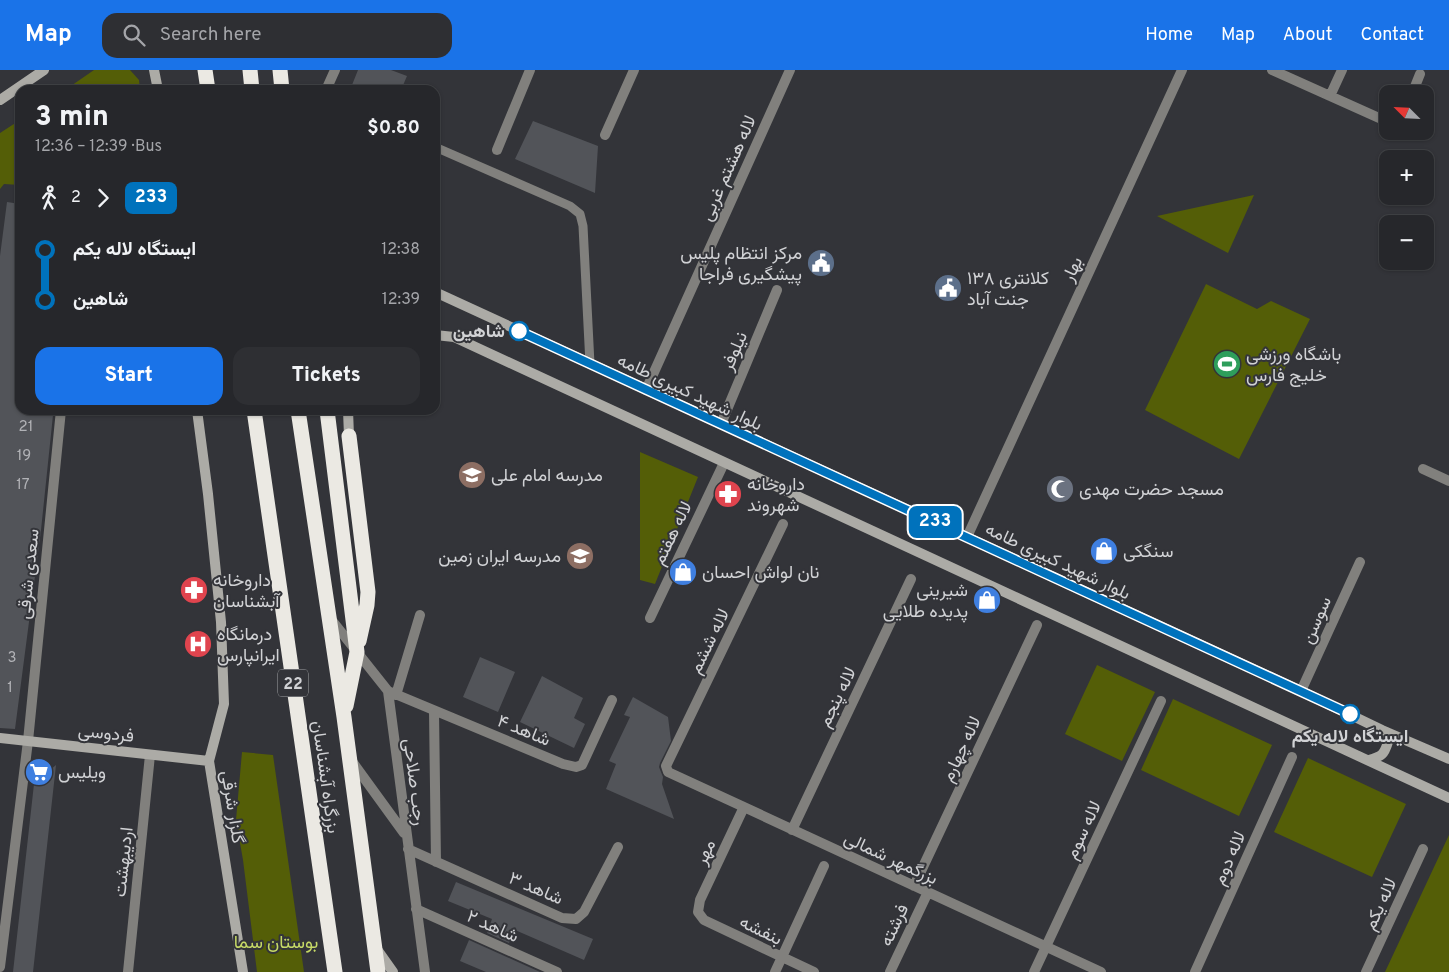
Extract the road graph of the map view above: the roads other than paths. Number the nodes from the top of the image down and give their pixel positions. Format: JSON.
{"nodes":[{"id":1,"x":44,"y":70,"type":"edge"},
{"id":2,"x":154,"y":70,"type":"edge"},
{"id":3,"x":205,"y":70,"type":"edge"},
{"id":4,"x":250,"y":70,"type":"edge"},
{"id":5,"x":280,"y":70,"type":"edge"},
{"id":6,"x":335,"y":70,"type":"edge"},
{"id":7,"x":530,"y":70,"type":"edge"},
{"id":8,"x":634,"y":70,"type":"edge"},
{"id":9,"x":790,"y":70,"type":"edge"},
{"id":10,"x":1182,"y":70,"type":"edge"},
{"id":11,"x":1272,"y":70,"type":"edge"},
{"id":12,"x":1342,"y":70,"type":"edge"},
{"id":13,"x":1420,"y":74,"type":"dead end"},
{"id":14,"x":22,"y":85,"type":"edge"},
{"id":15,"x":157,"y":85,"type":"edge"},
{"id":16,"x":207,"y":85,"type":"edge"},
{"id":17,"x":252,"y":85,"type":"edge"},
{"id":18,"x":282,"y":85,"type":"edge"},
{"id":19,"x":328,"y":85,"type":"edge"},
{"id":20,"x":1416,"y":85,"type":"edge"},
{"id":21,"x":15,"y":90,"type":"edge"},
{"id":22,"x":1330,"y":96,"type":"junction"},
{"id":23,"x":0,"y":100,"type":"edge"},
{"id":24,"x":1379,"y":118,"type":"edge"},
{"id":25,"x":605,"y":135,"type":"dead end"},
{"id":26,"x":440,"y":149,"type":"edge"},
{"id":27,"x":497,"y":150,"type":"dead end"},
{"id":28,"x":777,"y":290,"type":"dead end"},
{"id":29,"x":440,"y":294,"type":"edge"},
{"id":30,"x":440,"y":332,"type":"edge"},
{"id":31,"x":440,"y":336,"type":"edge"},
{"id":32,"x":454,"y":338,"type":"junction"},
{"id":33,"x":590,"y":364,"type":"junction"},
{"id":34,"x":646,"y":390,"type":"junction"},
{"id":35,"x":60,"y":415,"type":"edge"},
{"id":36,"x":198,"y":415,"type":"edge"},
{"id":37,"x":255,"y":415,"type":"edge"},
{"id":38,"x":299,"y":415,"type":"edge"},
{"id":39,"x":328,"y":415,"type":"edge"},
{"id":40,"x":348,"y":415,"type":"edge"},
{"id":41,"x":721,"y":424,"type":"junction"},
{"id":42,"x":349,"y":436,"type":"joint"},
{"id":43,"x":724,"y":463,"type":"junction"},
{"id":44,"x":1423,"y":469,"type":"dead end"},
{"id":45,"x":1449,"y":481,"type":"edge"},
{"id":46,"x":784,"y":524,"type":"dead end"},
{"id":47,"x":967,"y":537,"type":"junction"},
{"id":48,"x":1360,"y":562,"type":"dead end"},
{"id":49,"x":911,"y":579,"type":"dead end"},
{"id":50,"x":329,"y":615,"type":"junction"},
{"id":51,"x":420,"y":615,"type":"dead end"},
{"id":52,"x":650,"y":618,"type":"dead end"},
{"id":53,"x":1037,"y":625,"type":"dead end"},
{"id":54,"x":357,"y":652,"type":"junction"},
{"id":55,"x":1302,"y":691,"type":"junction"},
{"id":56,"x":392,"y":693,"type":"junction"},
{"id":57,"x":612,"y":700,"type":"dead end"},
{"id":58,"x":1161,"y":701,"type":"dead end"},
{"id":59,"x":434,"y":711,"type":"junction"},
{"id":60,"x":344,"y":717,"type":"junction"},
{"id":61,"x":1382,"y":730,"type":"junction"},
{"id":62,"x":0,"y":738,"type":"edge"},
{"id":63,"x":28,"y":741,"type":"junction"},
{"id":64,"x":150,"y":754,"type":"junction"},
{"id":65,"x":1292,"y":756,"type":"dead end"},
{"id":66,"x":350,"y":758,"type":"junction"},
{"id":67,"x":1449,"y":759,"type":"edge"},
{"id":68,"x":1369,"y":760,"type":"junction"},
{"id":69,"x":209,"y":761,"type":"junction"},
{"id":70,"x":668,"y":772,"type":"joint"},
{"id":71,"x":1449,"y":798,"type":"edge"},
{"id":72,"x":744,"y":807,"type":"junction"},
{"id":73,"x":792,"y":830,"type":"junction"},
{"id":74,"x":406,"y":836,"type":"junction"},
{"id":75,"x":618,"y":847,"type":"dead end"},
{"id":76,"x":1423,"y":849,"type":"dead end"},
{"id":77,"x":408,"y":850,"type":"junction"},
{"id":78,"x":436,"y":862,"type":"junction"},
{"id":79,"x":824,"y":866,"type":"dead end"},
{"id":80,"x":914,"y":886,"type":"junction"},
{"id":81,"x":928,"y":892,"type":"junction"},
{"id":82,"x":416,"y":909,"type":"junction"},
{"id":83,"x":698,"y":912,"type":"joint"},
{"id":84,"x":375,"y":946,"type":"junction"},
{"id":85,"x":1046,"y":946,"type":"junction"},
{"id":86,"x":781,"y":958,"type":"junction"},
{"id":87,"x":0,"y":967,"type":"edge"},
{"id":88,"x":128,"y":972,"type":"edge"},
{"id":89,"x":243,"y":972,"type":"edge"},
{"id":90,"x":334,"y":972,"type":"edge"},
{"id":91,"x":378,"y":972,"type":"edge"},
{"id":92,"x":393,"y":972,"type":"edge"},
{"id":93,"x":426,"y":972,"type":"edge"},
{"id":94,"x":557,"y":972,"type":"edge"},
{"id":95,"x":775,"y":972,"type":"edge"},
{"id":96,"x":814,"y":972,"type":"edge"},
{"id":97,"x":890,"y":972,"type":"edge"},
{"id":98,"x":1034,"y":972,"type":"edge"},
{"id":99,"x":1101,"y":972,"type":"edge"},
{"id":100,"x":1195,"y":972,"type":"edge"},
{"id":101,"x":1366,"y":972,"type":"edge"}],
"edges":[{"from":1,"to":14,"type":"main road"},
{"from":2,"to":15,"type":"main road"},
{"from":3,"to":16,"type":"highway"},
{"from":4,"to":17,"type":"highway"},
{"from":5,"to":18,"type":"highway"},
{"from":6,"to":19,"type":"street"},
{"from":7,"to":27,"type":"street"},
{"from":8,"to":25,"type":"street"},
{"from":9,"to":34,"type":"street","name":"لاله هشتم غربی"},
{"from":10,"to":47,"type":"street","name":"بهار"},
{"from":11,"to":22,"type":"street"},
{"from":12,"to":22,"type":"street"},
{"from":13,"to":20,"type":"street"},
{"from":21,"to":23,"type":"main road"},
{"from":22,"to":24,"type":"street"},
{"from":26,"to":33,"type":"lane"},
{"from":28,"to":41,"type":"street","name":"نیلوفر"},
{"from":29,"to":33,"type":"main road","name":"بلوار شهید کبیری طامه"},
{"from":30,"to":32,"type":"main road"},
{"from":31,"to":32,"type":"main road"},
{"from":32,"to":43,"type":"main road"},
{"from":33,"to":34,"type":"main road","name":"بلوار شهید کبیری طامه"},
{"from":34,"to":41,"type":"main road","name":"بلوار شهید کبیری طامه"},
{"from":35,"to":63,"type":"street","name":"سعدی شرقی"},
{"from":36,"to":69,"type":"main road","name":"گلزار شرقی"},
{"from":37,"to":90,"type":"highway","name":"بزرگراه آبشناسان","number":"22"},
{"from":38,"to":50,"type":"highway","name":"بزرگراه آبشناسان"},
{"from":39,"to":54,"type":"highway"},
{"from":40,"to":42,"type":"main road"},
{"from":41,"to":47,"type":"main road","name":"بلوار شهید کبیری طامه"},
{"from":42,"to":54,"type":"highway"},
{"from":43,"to":52,"type":"street","name":"لاله هفتم"},
{"from":43,"to":68,"type":"main road"},
{"from":44,"to":45,"type":"street"},
{"from":46,"to":70,"type":"street","name":"لاله ششم"},
{"from":47,"to":55,"type":"main road","name":"بلوار شهید کبیری طامه"},
{"from":48,"to":55,"type":"street","name":"سوسن"},
{"from":49,"to":73,"type":"street","name":"لاله پنجم"},
{"from":50,"to":54,"type":"street"},
{"from":50,"to":60,"type":"highway","name":"بزرگراه آبشناسان"},
{"from":51,"to":56,"type":"street"},
{"from":53,"to":80,"type":"street","name":"لاله چهارم"},
{"from":54,"to":56,"type":"street"},
{"from":54,"to":60,"type":"highway"},
{"from":55,"to":61,"type":"main road","name":"بلوار شهید کبیری طامه"},
{"from":56,"to":59,"type":"street","name":"شاهد ۴"},
{"from":56,"to":74,"type":"street","name":"رجب صلاحی"},
{"from":57,"to":59,"type":"street","name":"شاهد ۴"},
{"from":58,"to":85,"type":"street","name":"لاله سوم"},
{"from":59,"to":78,"type":"street"},
{"from":60,"to":66,"type":"highway","name":"بزرگراه آبشناسان"},
{"from":61,"to":67,"type":"main road","name":"بلوار شهید کبیری طامه"},
{"from":61,"to":68,"type":"main road"},
{"from":62,"to":63,"type":"main road","name":"فردوسی"},
{"from":63,"to":64,"type":"main road","name":"فردوسی"},
{"from":63,"to":87,"type":"street","name":"سعدی شرقی"},
{"from":64,"to":69,"type":"main road","name":"فردوسی"},
{"from":64,"to":88,"type":"street","name":"اردیبهشت"},
{"from":65,"to":100,"type":"street","name":"لاله دوم"},
{"from":66,"to":74,"type":"street"},
{"from":66,"to":84,"type":"highway","name":"بزرگراه آبشناسان"},
{"from":68,"to":71,"type":"main road"},
{"from":69,"to":89,"type":"main road","name":"گلزار شرقی"},
{"from":70,"to":72,"type":"street","name":"بزرگمهر شمالی"},
{"from":72,"to":73,"type":"street","name":"بزرگمهر شمالی"},
{"from":72,"to":83,"type":"street","name":"مهر"},
{"from":73,"to":80,"type":"street","name":"بزرگمهر شمالی"},
{"from":74,"to":77,"type":"street","name":"رجب صلاحی"},
{"from":75,"to":78,"type":"street","name":"شاهد ۳"},
{"from":76,"to":101,"type":"street","name":"لاله یکم"},
{"from":77,"to":78,"type":"street","name":"شاهد ۳"},
{"from":77,"to":82,"type":"street","name":"رجب صلاحی"},
{"from":79,"to":86,"type":"street"},
{"from":80,"to":81,"type":"street","name":"بزرگمهر شمالی"},
{"from":81,"to":85,"type":"street","name":"بزرگمهر شمالی"},
{"from":81,"to":97,"type":"street","name":"فرشته"},
{"from":82,"to":93,"type":"street","name":"رجب صلاحی"},
{"from":82,"to":94,"type":"street","name":"شاهد ۲"},
{"from":83,"to":86,"type":"street","name":"بنفشه"},
{"from":84,"to":91,"type":"highway","name":"بزرگراه آبشناسان"},
{"from":84,"to":92,"type":"main road"},
{"from":85,"to":98,"type":"street","name":"لاله سوم"},
{"from":85,"to":99,"type":"street","name":"بزرگمهر شمالی"},
{"from":86,"to":95,"type":"street"},
{"from":86,"to":96,"type":"street","name":"بنفشه"}]}
